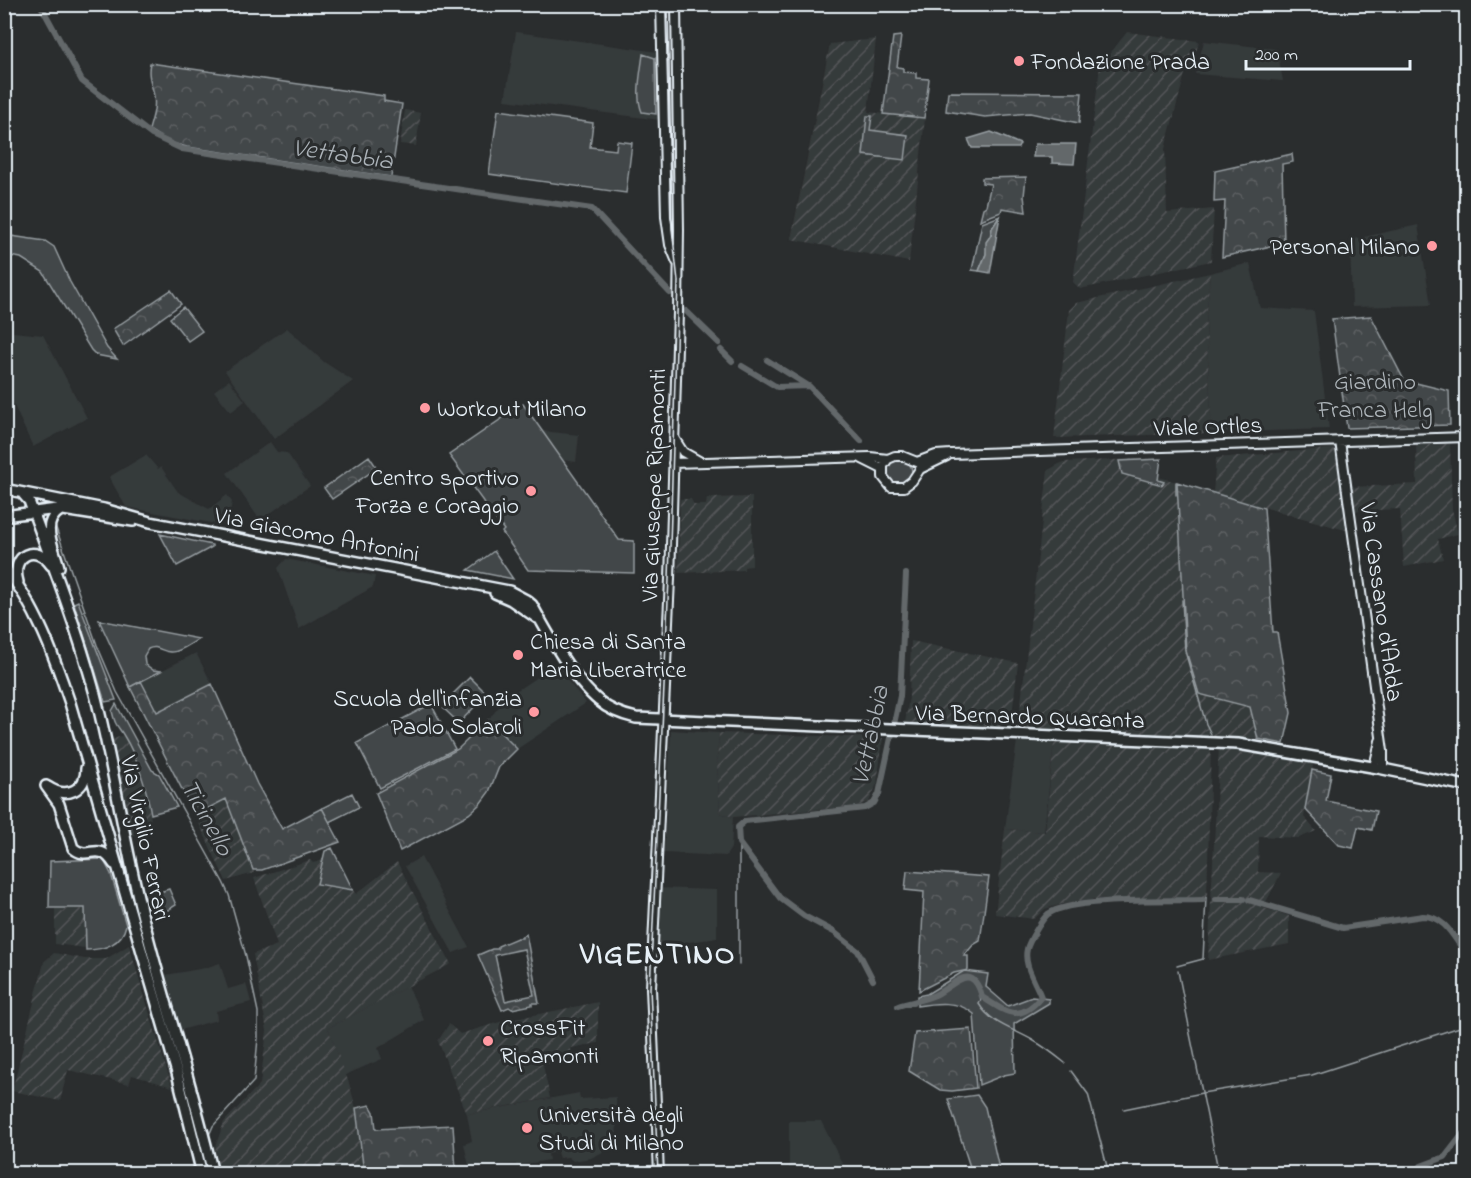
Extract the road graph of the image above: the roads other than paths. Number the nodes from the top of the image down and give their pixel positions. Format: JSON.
{"nodes":[{"id":1,"x":661,"y":4,"type":"edge"},
{"id":2,"x":675,"y":4,"type":"edge"},
{"id":3,"x":678,"y":264,"type":"junction"},
{"id":4,"x":1467,"y":437,"type":"edge"},
{"id":5,"x":674,"y":438,"type":"junction"},
{"id":6,"x":1340,"y":441,"type":"junction"},
{"id":7,"x":951,"y":454,"type":"junction"},
{"id":8,"x":857,"y":457,"type":"junction"},
{"id":9,"x":888,"y":459,"type":"junction"},
{"id":10,"x":909,"y":459,"type":"junction"},
{"id":11,"x":704,"y":462,"type":"junction"},
{"id":12,"x":673,"y":463,"type":"junction"},
{"id":13,"x":882,"y":469,"type":"junction"},
{"id":14,"x":914,"y":476,"type":"junction"},
{"id":15,"x":4,"y":489,"type":"edge"},
{"id":16,"x":20,"y":492,"type":"junction"},
{"id":17,"x":61,"y":510,"type":"junction"},
{"id":18,"x":33,"y":513,"type":"junction"},
{"id":19,"x":4,"y":516,"type":"edge"},
{"id":20,"x":150,"y":522,"type":"junction"},
{"id":21,"x":7,"y":568,"type":"edge"},
{"id":22,"x":56,"y":572,"type":"junction"},
{"id":23,"x":60,"y":584,"type":"junction"},
{"id":24,"x":25,"y":598,"type":"junction"},
{"id":25,"x":539,"y":619,"type":"joint"},
{"id":26,"x":663,"y":721,"type":"junction"},
{"id":27,"x":84,"y":752,"type":"junction"},
{"id":28,"x":1378,"y":768,"type":"junction"},
{"id":29,"x":1467,"y":786,"type":"edge"},
{"id":30,"x":117,"y":868,"type":"junction"},
{"id":31,"x":202,"y":1173,"type":"edge"},
{"id":32,"x":213,"y":1173,"type":"edge"},
{"id":33,"x":659,"y":1173,"type":"edge"}],
"edges":[{"from":1,"to":3,"type":"street","name":"Via Giuseppe Ripamonti"},
{"from":2,"to":3,"type":"street","name":"Via Giuseppe Ripamonti"},
{"from":3,"to":5,"type":"street","name":"Via Giuseppe Ripamonti"},
{"from":4,"to":6,"type":"street","name":"Viale Ortles"},
{"from":5,"to":11,"type":"street"},
{"from":5,"to":12,"type":"street","name":"Via Giuseppe Ripamonti"},
{"from":6,"to":7,"type":"street","name":"Viale Ortles"},
{"from":6,"to":28,"type":"street","name":"Via Cassano d'Adda"},
{"from":7,"to":10,"type":"street","name":"Viale Ortles"},
{"from":7,"to":14,"type":"street","name":"Viale Ortles"},
{"from":8,"to":9,"type":"street","name":"Viale Ortles"},
{"from":8,"to":11,"type":"street","name":"Viale Ortles"},
{"from":8,"to":13,"type":"street","name":"Viale Ortles"},
{"from":9,"to":10,"type":"street","name":"Viale Ortles"},
{"from":9,"to":13,"type":"street"},
{"from":10,"to":14,"type":"street"},
{"from":11,"to":12,"type":"street","name":"Viale Ortles"},
{"from":12,"to":26,"type":"street","name":"Via Giuseppe Ripamonti"},
{"from":13,"to":14,"type":"street","name":"Viale Ortles"},
{"from":15,"to":16,"type":"main road","name":"Via Giacomo Antonini"},
{"from":16,"to":18,"type":"main road"},
{"from":16,"to":20,"type":"main road","name":"Via Giacomo Antonini"},
{"from":17,"to":18,"type":"main road","name":"Via Giacomo Antonini"},
{"from":17,"to":20,"type":"main road","name":"Via Giacomo Antonini"},
{"from":17,"to":23,"type":"main road"},
{"from":18,"to":19,"type":"main road","name":"Via Giacomo Antonini"},
{"from":18,"to":22,"type":"main road","name":"Via Virgilio Ferrari"},
{"from":20,"to":25,"type":"main road","name":"Via Giacomo Antonini"},
{"from":21,"to":24,"type":"main road","name":"Via Virgilio Ferrari"},
{"from":22,"to":23,"type":"main road","name":"Via Virgilio Ferrari"},
{"from":22,"to":24,"type":"main road"},
{"from":23,"to":32,"type":"main road","name":"Via Virgilio Ferrari"},
{"from":24,"to":27,"type":"main road","name":"Via Virgilio Ferrari"},
{"from":25,"to":26,"type":"main road","name":"Via Bernardo Quaranta"},
{"from":26,"to":28,"type":"main road","name":"Via Bernardo Quaranta"},
{"from":26,"to":33,"type":"street","name":"Via Giuseppe Ripamonti"},
{"from":27,"to":30,"type":"main road","name":"Via Virgilio Ferrari"},
{"from":27,"to":30,"type":"main road"},
{"from":28,"to":29,"type":"main road","name":"Via Bernardo Quaranta"},
{"from":30,"to":31,"type":"main road","name":"Via Virgilio Ferrari"}]}
